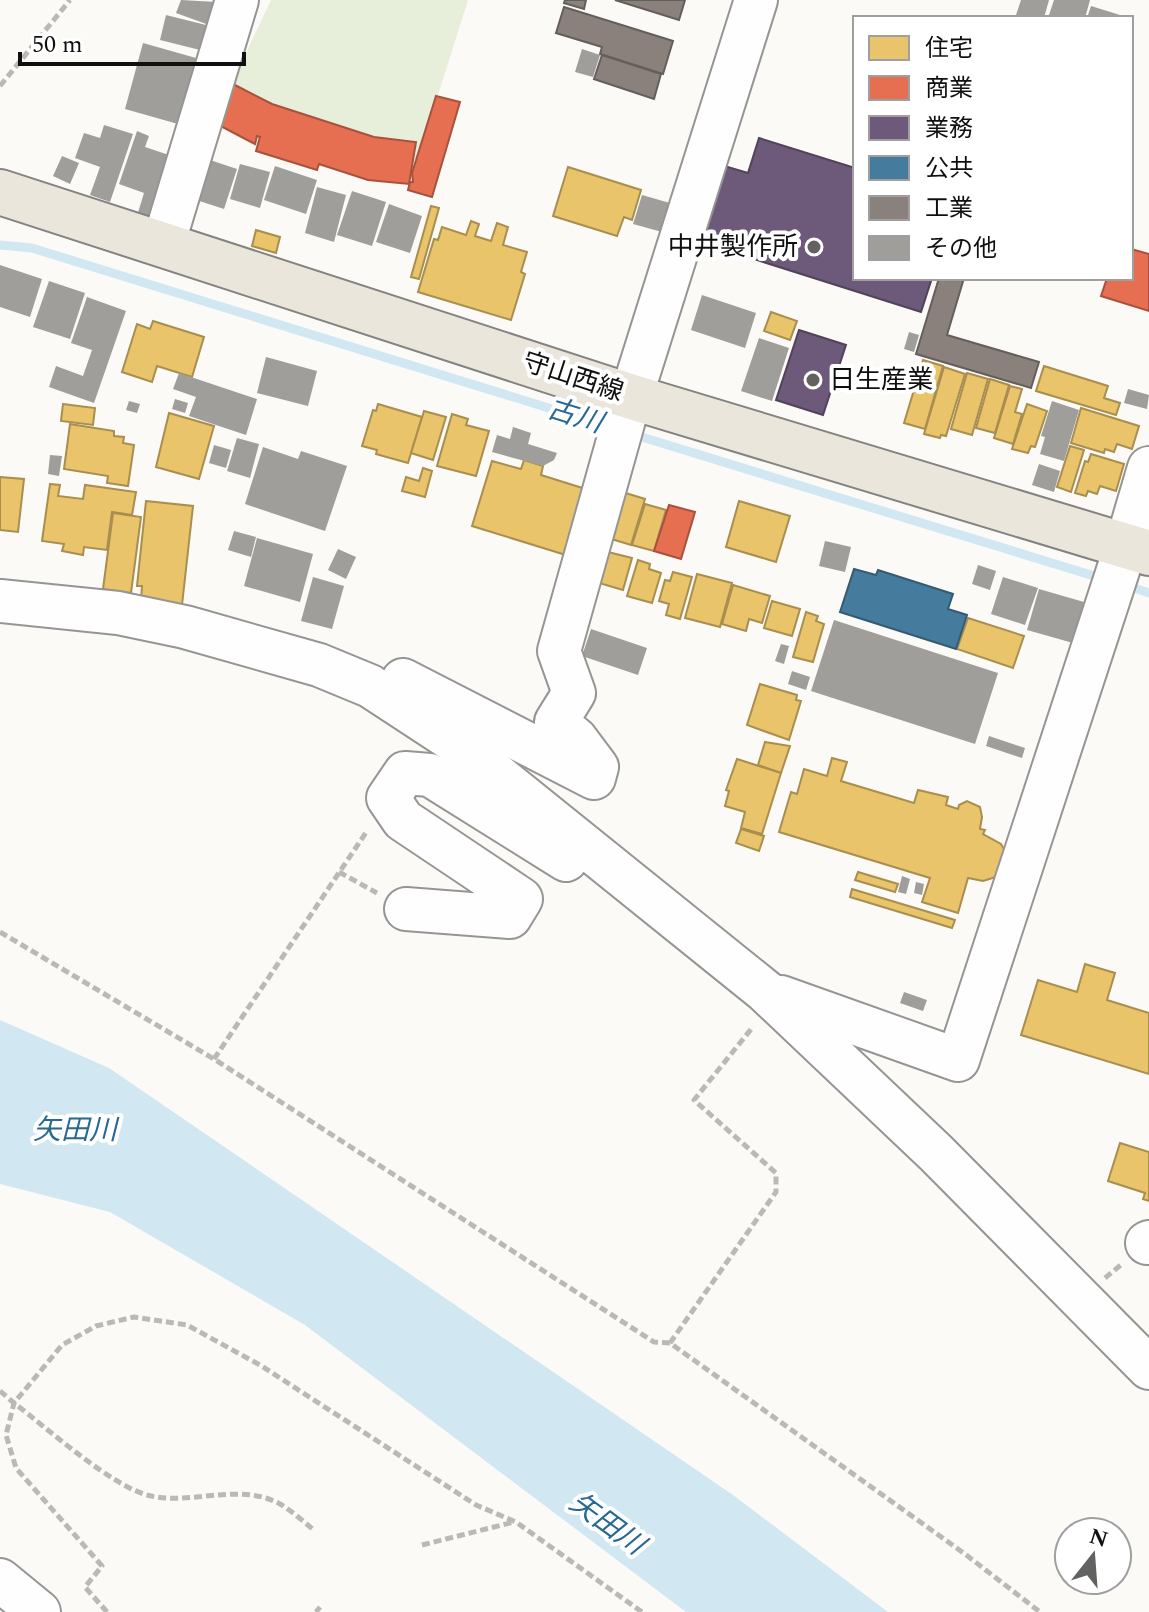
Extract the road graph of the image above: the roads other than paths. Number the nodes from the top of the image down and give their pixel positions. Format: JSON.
{"nodes":[{"id":1,"x":237,"y":0,"type":"edge"},
{"id":2,"x":756,"y":0,"type":"edge"},
{"id":3,"x":0,"y":192,"type":"edge"},
{"id":4,"x":163,"y":245,"type":"junction"},
{"id":5,"x":625,"y":418,"type":"junction"},
{"id":6,"x":1149,"y":468,"type":"edge"},
{"id":7,"x":1126,"y":566,"type":"edge"},
{"id":8,"x":0,"y":601,"type":"edge"},
{"id":9,"x":345,"y":676,"type":"junction"},
{"id":10,"x":616,"y":871,"type":"junction"},
{"id":11,"x":406,"y":909,"type":"dead end"},
{"id":12,"x":765,"y":991,"type":"junction"},
{"id":13,"x":1133,"y":1337,"type":"edge"},
{"id":14,"x":1149,"y":1368,"type":"edge"},
{"id":15,"x":0,"y":1580,"type":"edge"},
{"id":16,"x":39,"y":1612,"type":"edge"}],
"edges":[{"from":1,"to":4,"type":"street"},
{"from":2,"to":5,"type":"street"},
{"from":3,"to":4,"type":"main road","name":"守山西線"},
{"from":4,"to":5,"type":"main road","name":"守山西線"},
{"from":5,"to":7,"type":"main road","name":"守山西線"},
{"from":5,"to":9,"type":"street"},
{"from":6,"to":7,"type":"street"},
{"from":7,"to":12,"type":"street"},
{"from":8,"to":9,"type":"street"},
{"from":9,"to":10,"type":"street"},
{"from":10,"to":11,"type":"street"},
{"from":10,"to":12,"type":"street"},
{"from":12,"to":13,"type":"street"},
{"from":13,"to":14,"type":"street"},
{"from":15,"to":16,"type":"street"}]}
